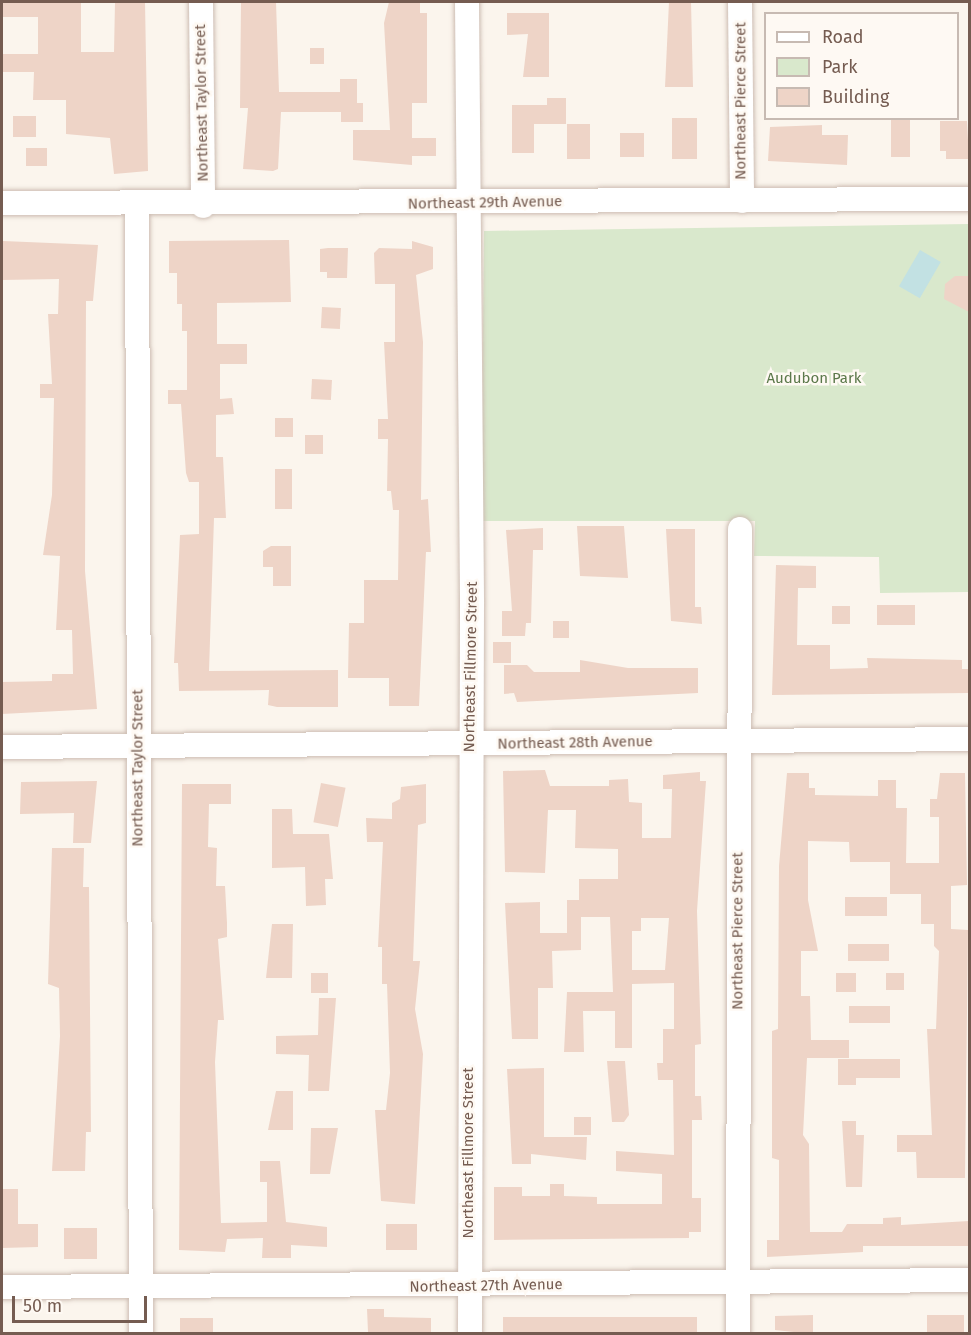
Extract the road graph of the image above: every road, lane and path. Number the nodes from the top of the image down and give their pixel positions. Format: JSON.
{"nodes":[{"id":1,"x":201,"y":2,"type":"edge"},
{"id":2,"x":467,"y":2,"type":"edge"},
{"id":3,"x":740,"y":2,"type":"edge"},
{"id":4,"x":969,"y":199,"type":"edge"},
{"id":5,"x":742,"y":201,"type":"junction"},
{"id":6,"x":137,"y":202,"type":"junction"},
{"id":7,"x":2,"y":203,"type":"edge"},
{"id":8,"x":467,"y":203,"type":"junction"},
{"id":9,"x":203,"y":206,"type":"junction"},
{"id":10,"x":740,"y":529,"type":"dead end"},
{"id":11,"x":969,"y":739,"type":"edge"},
{"id":12,"x":737,"y":740,"type":"junction"},
{"id":13,"x":468,"y":745,"type":"junction"},
{"id":14,"x":2,"y":747,"type":"edge"},
{"id":15,"x":138,"y":748,"type":"junction"},
{"id":16,"x":969,"y":1280,"type":"edge"},
{"id":17,"x":737,"y":1282,"type":"junction"},
{"id":18,"x":469,"y":1286,"type":"junction"},
{"id":19,"x":2,"y":1287,"type":"edge"},
{"id":20,"x":141,"y":1287,"type":"junction"},
{"id":21,"x":141,"y":1334,"type":"edge"},
{"id":22,"x":470,"y":1334,"type":"edge"},
{"id":23,"x":738,"y":1334,"type":"edge"}],
"edges":[{"from":1,"to":9,"type":"street","name":"Northeast Taylor Street"},
{"from":2,"to":8,"type":"street","name":"Northeast Fillmore Street"},
{"from":3,"to":5,"type":"street","name":"Northeast Pierce Street"},
{"from":4,"to":5,"type":"street","name":"Northeast 29th Avenue"},
{"from":5,"to":8,"type":"street","name":"Northeast 29th Avenue"},
{"from":6,"to":7,"type":"street","name":"Northeast 29th Avenue"},
{"from":6,"to":9,"type":"street","name":"Northeast 29th Avenue"},
{"from":6,"to":15,"type":"street","name":"Northeast Taylor Street"},
{"from":8,"to":9,"type":"street","name":"Northeast 29th Avenue"},
{"from":8,"to":13,"type":"street","name":"Northeast Fillmore Street"},
{"from":10,"to":12,"type":"street","name":"Northeast Pierce Street"},
{"from":11,"to":12,"type":"street","name":"Northeast 28th Avenue"},
{"from":12,"to":13,"type":"street","name":"Northeast 28th Avenue"},
{"from":12,"to":17,"type":"street","name":"Northeast Pierce Street"},
{"from":13,"to":15,"type":"street","name":"Northeast 28th Avenue"},
{"from":13,"to":18,"type":"street","name":"Northeast Fillmore Street"},
{"from":14,"to":15,"type":"street","name":"Northeast 28th Avenue"},
{"from":15,"to":20,"type":"street","name":"Northeast Taylor Street"},
{"from":16,"to":17,"type":"street","name":"Northeast 27th Avenue"},
{"from":17,"to":18,"type":"street","name":"Northeast 27th Avenue"},
{"from":17,"to":23,"type":"street","name":"Northeast Pierce Street"},
{"from":18,"to":20,"type":"street","name":"Northeast 27th Avenue"},
{"from":18,"to":22,"type":"street","name":"Northeast Fillmore Street"},
{"from":19,"to":20,"type":"street","name":"Northeast 27th Avenue"},
{"from":20,"to":21,"type":"street","name":"Northeast Taylor Street"}]}
